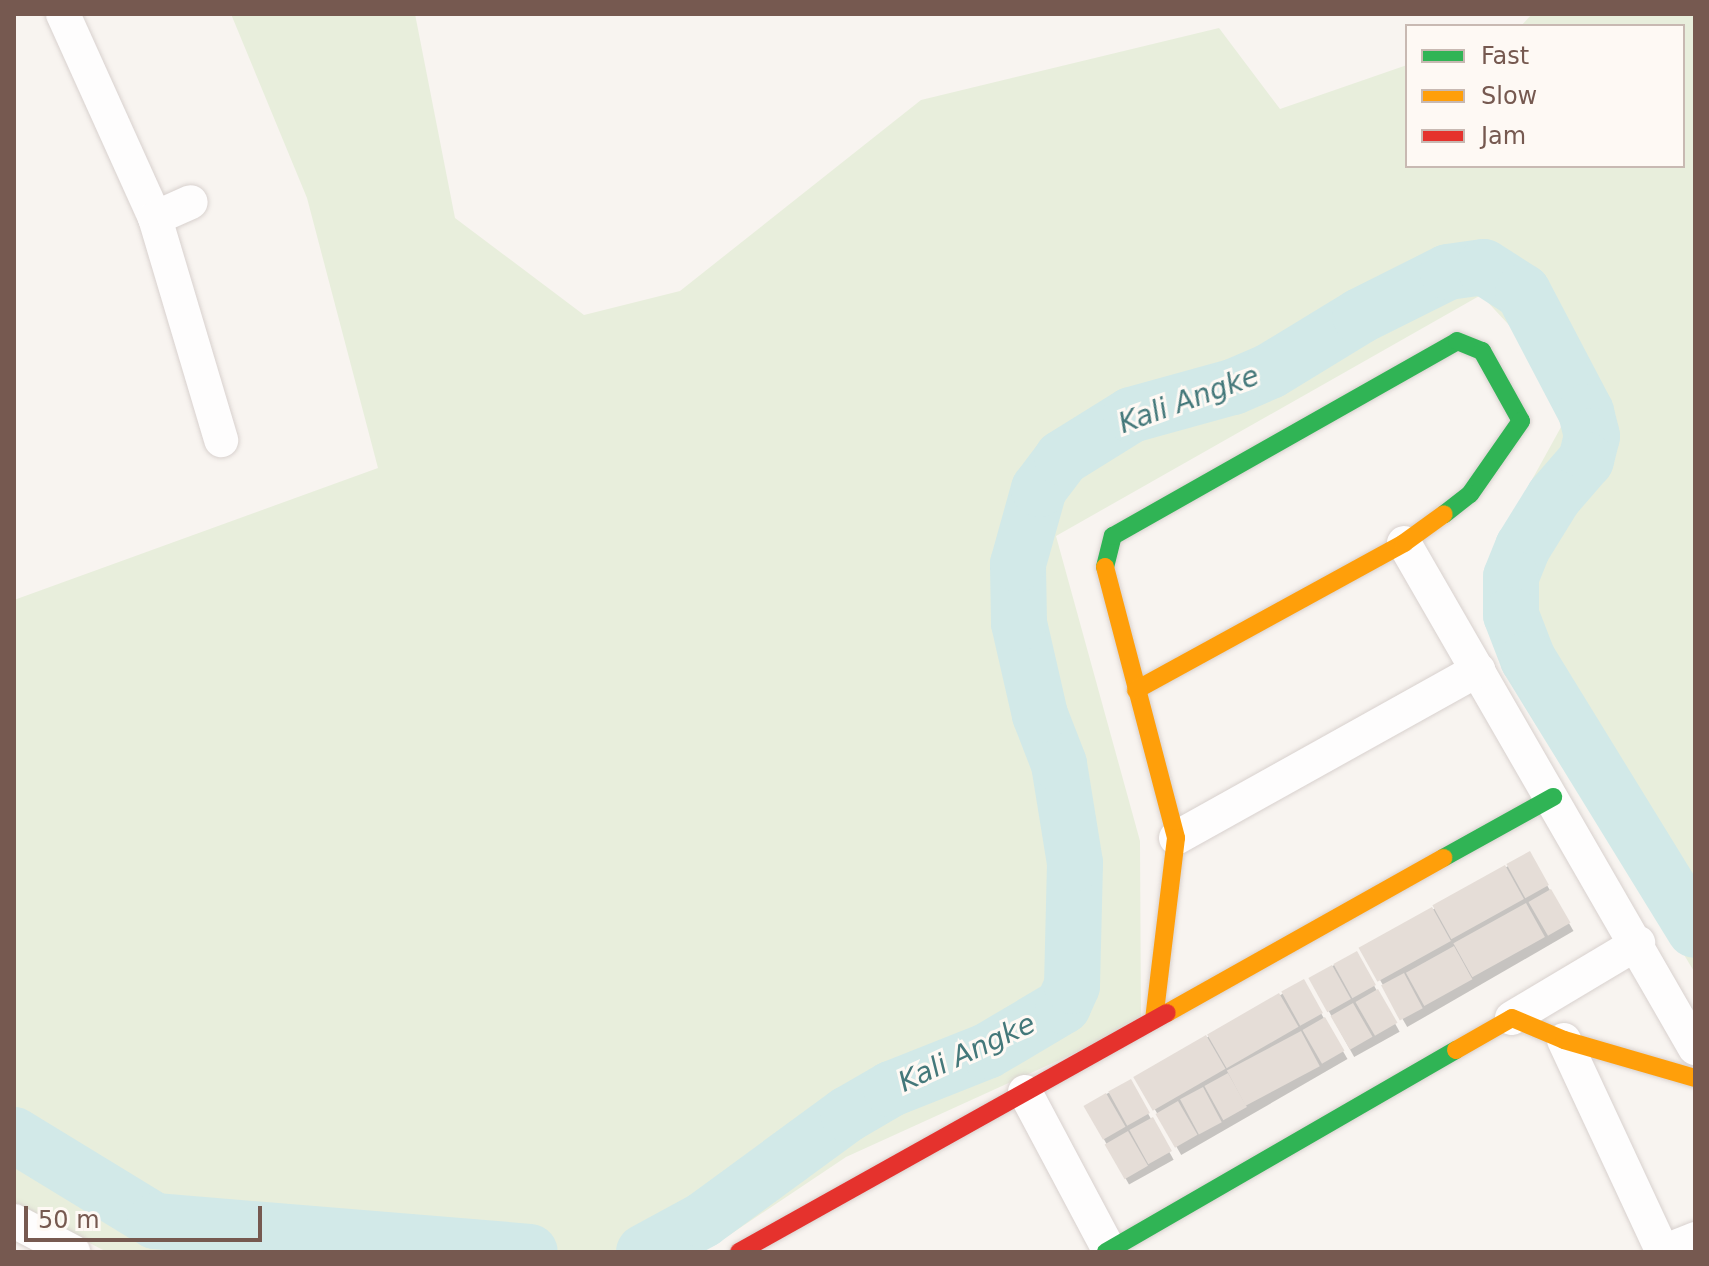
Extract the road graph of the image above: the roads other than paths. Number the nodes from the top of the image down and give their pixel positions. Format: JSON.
{"nodes":[{"id":1,"x":63,"y":14,"type":"edge"},
{"id":2,"x":191,"y":202,"type":"dead end"},
{"id":3,"x":155,"y":218,"type":"junction"},
{"id":4,"x":221,"y":440,"type":"dead end"},
{"id":5,"x":1404,"y":543,"type":"junction"},
{"id":6,"x":1478,"y":670,"type":"junction"},
{"id":7,"x":1136,"y":690,"type":"junction"},
{"id":8,"x":1553,"y":797,"type":"junction"},
{"id":9,"x":1176,"y":838,"type":"junction"},
{"id":10,"x":1638,"y":943,"type":"junction"},
{"id":11,"x":1512,"y":1018,"type":"junction"},
{"id":12,"x":1154,"y":1020,"type":"junction"},
{"id":13,"x":1564,"y":1040,"type":"junction"},
{"id":14,"x":1695,"y":1048,"type":"edge"},
{"id":15,"x":1695,"y":1078,"type":"edge"},
{"id":16,"x":1025,"y":1092,"type":"junction"},
{"id":17,"x":27,"y":1236,"type":"edge"},
{"id":18,"x":1695,"y":1239,"type":"edge"},
{"id":19,"x":1108,"y":1251,"type":"edge"},
{"id":20,"x":73,"y":1252,"type":"edge"},
{"id":21,"x":739,"y":1252,"type":"edge"},
{"id":22,"x":1663,"y":1252,"type":"edge"}],
"edges":[{"from":1,"to":3,"type":"street"},
{"from":2,"to":3,"type":"street"},
{"from":3,"to":4,"type":"street"},
{"from":5,"to":6,"type":"street"},
{"from":5,"to":7,"type":"street"},
{"from":5,"to":7,"type":"street"},
{"from":6,"to":8,"type":"street"},
{"from":6,"to":9,"type":"street"},
{"from":7,"to":9,"type":"street"},
{"from":8,"to":10,"type":"street"},
{"from":8,"to":12,"type":"street"},
{"from":9,"to":12,"type":"street"},
{"from":10,"to":11,"type":"street"},
{"from":10,"to":14,"type":"street"},
{"from":11,"to":13,"type":"street"},
{"from":11,"to":19,"type":"street"},
{"from":12,"to":16,"type":"street"},
{"from":13,"to":15,"type":"street"},
{"from":13,"to":22,"type":"street"},
{"from":16,"to":19,"type":"street"},
{"from":16,"to":21,"type":"street"},
{"from":17,"to":20,"type":"street"},
{"from":18,"to":22,"type":"street"}]}
